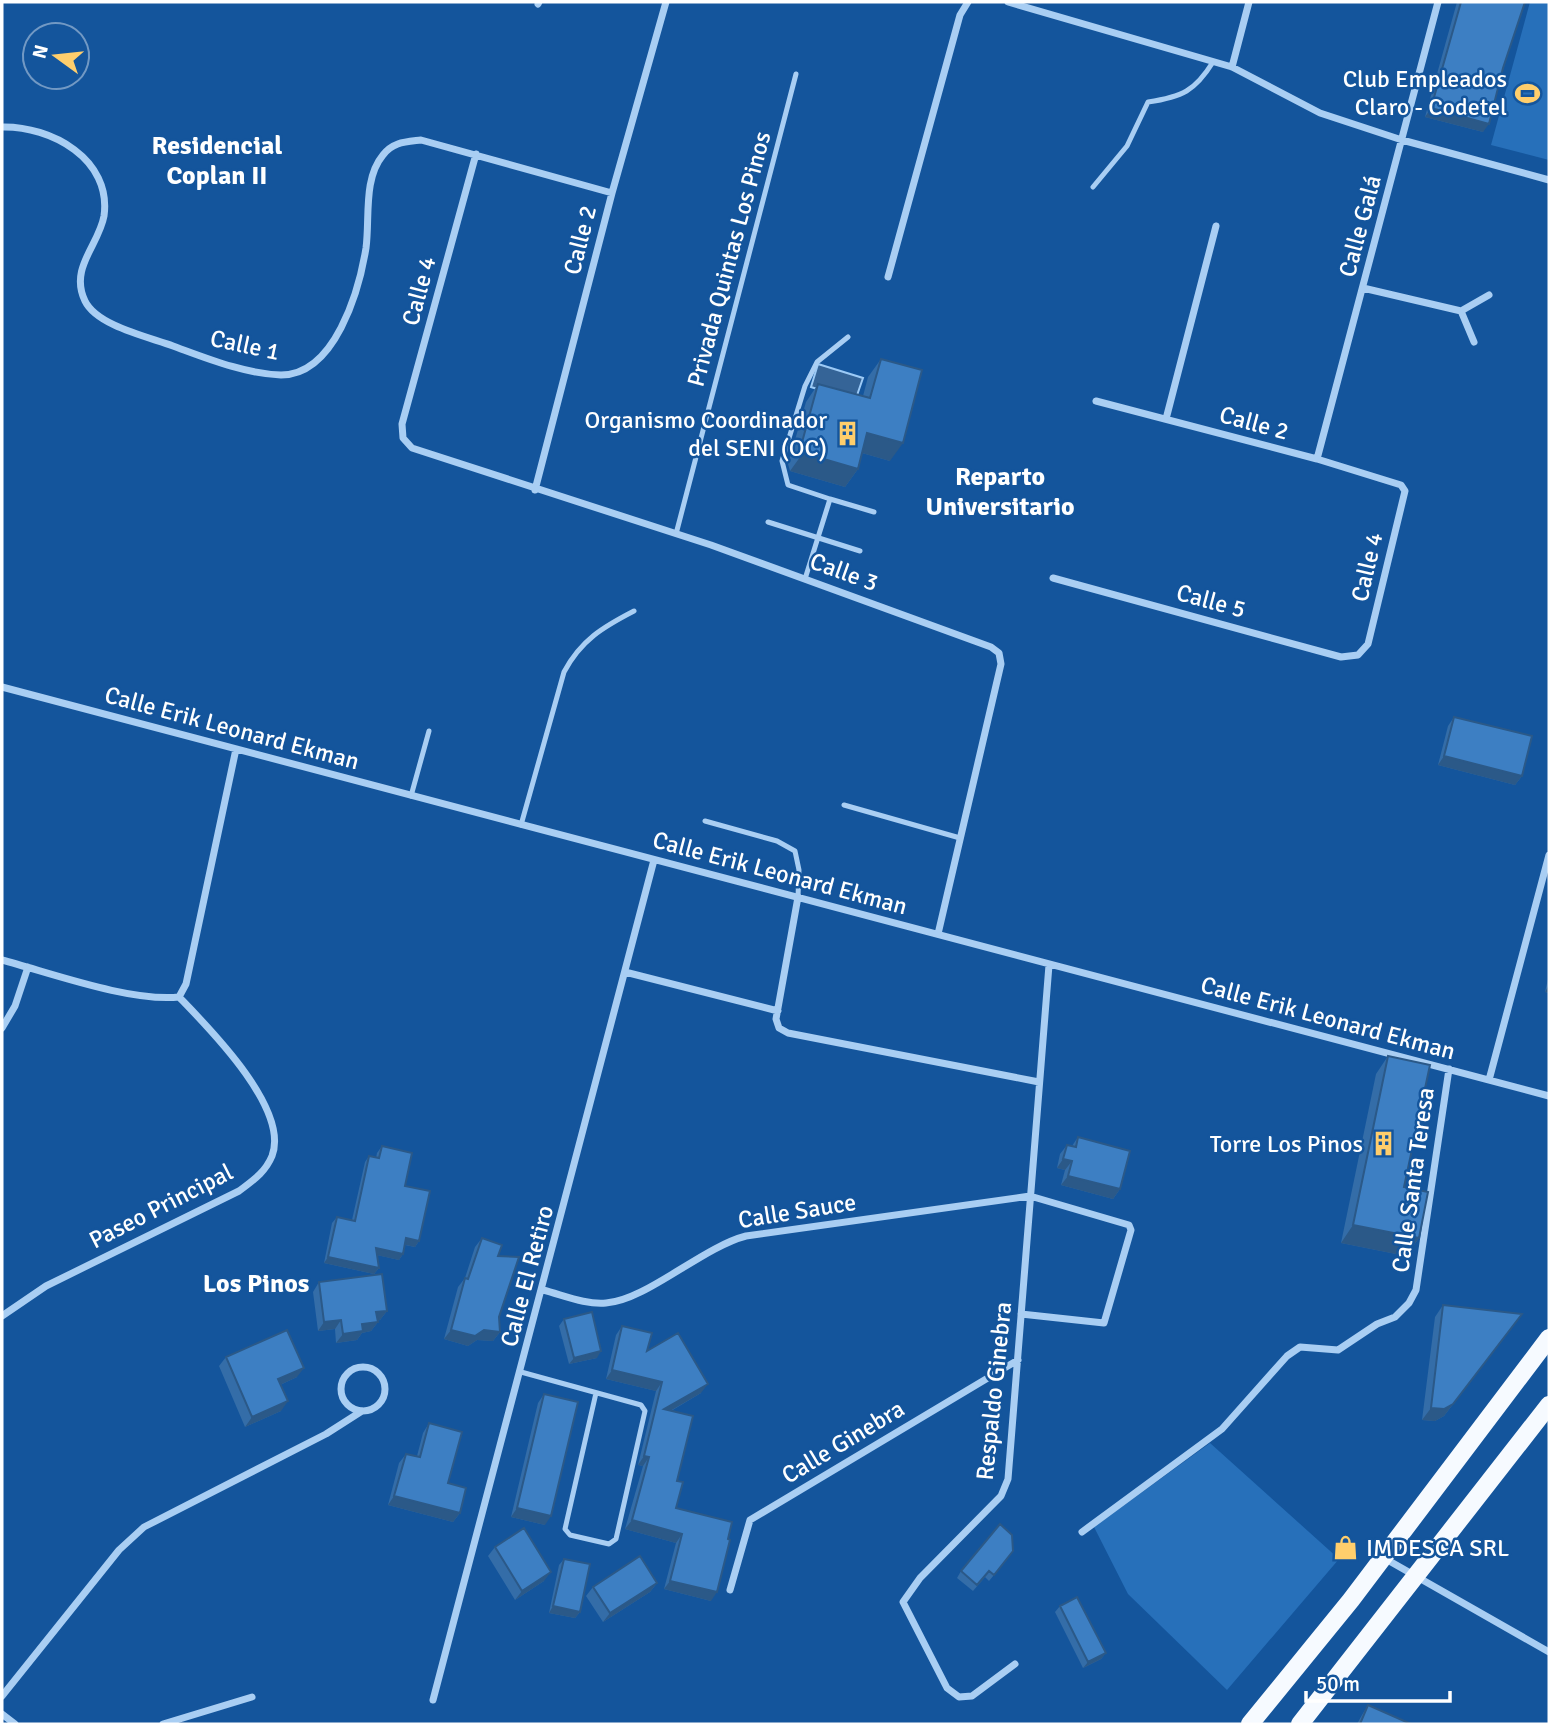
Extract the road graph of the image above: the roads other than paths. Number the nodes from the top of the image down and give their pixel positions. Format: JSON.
{"nodes":[{"id":1,"x":666,"y":2,"type":"edge"},
{"id":2,"x":968,"y":2,"type":"edge"},
{"id":3,"x":1008,"y":2,"type":"edge"},
{"id":4,"x":1249,"y":2,"type":"edge"},
{"id":5,"x":1438,"y":2,"type":"edge"},
{"id":6,"x":1213,"y":62,"type":"junction"},
{"id":7,"x":1232,"y":67,"type":"junction"},
{"id":8,"x":796,"y":74,"type":"dead end"},
{"id":9,"x":2,"y":127,"type":"edge"},
{"id":10,"x":1402,"y":140,"type":"junction"},
{"id":11,"x":476,"y":154,"type":"junction"},
{"id":12,"x":1549,"y":180,"type":"edge"},
{"id":13,"x":1093,"y":187,"type":"dead end"},
{"id":14,"x":612,"y":193,"type":"junction"},
{"id":15,"x":1216,"y":226,"type":"dead end"},
{"id":16,"x":888,"y":276,"type":"dead end"},
{"id":17,"x":1363,"y":288,"type":"junction"},
{"id":18,"x":1489,"y":295,"type":"dead end"},
{"id":19,"x":1461,"y":311,"type":"junction"},
{"id":20,"x":848,"y":337,"type":"dead end"},
{"id":21,"x":1474,"y":342,"type":"dead end"},
{"id":22,"x":1096,"y":401,"type":"dead end"},
{"id":23,"x":1166,"y":419,"type":"junction"},
{"id":24,"x":403,"y":438,"type":"joint"},
{"id":25,"x":1317,"y":460,"type":"junction"},
{"id":26,"x":1401,"y":485,"type":"joint"},
{"id":27,"x":535,"y":490,"type":"junction"},
{"id":28,"x":830,"y":499,"type":"junction"},
{"id":29,"x":874,"y":512,"type":"dead end"},
{"id":30,"x":768,"y":522,"type":"dead end"},
{"id":31,"x":676,"y":534,"type":"junction"},
{"id":32,"x":819,"y":538,"type":"junction"},
{"id":33,"x":860,"y":551,"type":"dead end"},
{"id":34,"x":1054,"y":578,"type":"dead end"},
{"id":35,"x":806,"y":579,"type":"junction"},
{"id":36,"x":634,"y":611,"type":"dead end"},
{"id":37,"x":1359,"y":655,"type":"joint"},
{"id":38,"x":2,"y":687,"type":"edge"},
{"id":39,"x":429,"y":732,"type":"dead end"},
{"id":40,"x":236,"y":750,"type":"junction"},
{"id":41,"x":411,"y":796,"type":"junction"},
{"id":42,"x":844,"y":806,"type":"dead end"},
{"id":43,"x":705,"y":821,"type":"dead end"},
{"id":44,"x":521,"y":825,"type":"junction"},
{"id":45,"x":960,"y":838,"type":"junction"},
{"id":46,"x":1549,"y":855,"type":"edge"},
{"id":47,"x":654,"y":860,"type":"junction"},
{"id":48,"x":798,"y":897,"type":"junction"},
{"id":49,"x":938,"y":934,"type":"junction"},
{"id":50,"x":2,"y":960,"type":"edge"},
{"id":51,"x":1049,"y":965,"type":"junction"},
{"id":52,"x":28,"y":967,"type":"junction"},
{"id":53,"x":625,"y":972,"type":"junction"},
{"id":54,"x":179,"y":996,"type":"junction"},
{"id":55,"x":778,"y":1011,"type":"junction"},
{"id":56,"x":2,"y":1028,"type":"edge"},
{"id":57,"x":1449,"y":1069,"type":"junction"},
{"id":58,"x":1489,"y":1080,"type":"junction"},
{"id":59,"x":1039,"y":1082,"type":"junction"},
{"id":60,"x":1549,"y":1096,"type":"edge"},
{"id":61,"x":1030,"y":1196,"type":"junction"},
{"id":62,"x":543,"y":1290,"type":"junction"},
{"id":63,"x":1021,"y":1314,"type":"junction"},
{"id":64,"x":2,"y":1316,"type":"edge"},
{"id":65,"x":1549,"y":1338,"type":"edge"},
{"id":66,"x":1018,"y":1360,"type":"junction"},
{"id":67,"x":521,"y":1373,"type":"junction"},
{"id":68,"x":596,"y":1393,"type":"junction"},
{"id":69,"x":1549,"y":1405,"type":"edge"},
{"id":70,"x":362,"y":1411,"type":"junction"},
{"id":71,"x":1082,"y":1532,"type":"dead end"},
{"id":72,"x":1384,"y":1558,"type":"junction"},
{"id":73,"x":1415,"y":1577,"type":"junction"},
{"id":74,"x":730,"y":1590,"type":"dead end"},
{"id":75,"x":1549,"y":1652,"type":"edge"},
{"id":76,"x":1014,"y":1664,"type":"dead end"},
{"id":77,"x":2,"y":1696,"type":"edge"},
{"id":78,"x":252,"y":1697,"type":"dead end"},
{"id":79,"x":433,"y":1700,"type":"dead end"},
{"id":80,"x":2,"y":1714,"type":"edge"},
{"id":81,"x":15,"y":1724,"type":"edge"},
{"id":82,"x":163,"y":1724,"type":"edge"},
{"id":83,"x":1250,"y":1724,"type":"edge"},
{"id":84,"x":1300,"y":1724,"type":"edge"}],
"edges":[{"from":1,"to":14,"type":"street","name":"Calle 2"},
{"from":2,"to":16,"type":"street"},
{"from":3,"to":6,"type":"street"},
{"from":4,"to":7,"type":"street"},
{"from":5,"to":10,"type":"street","name":"Calle Galá"},
{"from":6,"to":7,"type":"street"},
{"from":6,"to":13,"type":"lane"},
{"from":7,"to":10,"type":"street"},
{"from":8,"to":31,"type":"lane","name":"Privada Quintas Los Pinos"},
{"from":9,"to":11,"type":"street","name":"Calle 1"},
{"from":10,"to":12,"type":"street"},
{"from":10,"to":17,"type":"street","name":"Calle Galá"},
{"from":11,"to":14,"type":"street","name":"Calle 1"},
{"from":11,"to":24,"type":"street","name":"Calle 4"},
{"from":14,"to":27,"type":"street","name":"Calle 2"},
{"from":15,"to":23,"type":"street"},
{"from":17,"to":19,"type":"street"},
{"from":17,"to":25,"type":"street","name":"Calle Galá"},
{"from":18,"to":19,"type":"street"},
{"from":19,"to":21,"type":"street"},
{"from":20,"to":28,"type":"lane"},
{"from":22,"to":23,"type":"street","name":"Calle 2"},
{"from":23,"to":25,"type":"street","name":"Calle 2"},
{"from":24,"to":27,"type":"street","name":"Calle 3"},
{"from":25,"to":26,"type":"street","name":"Calle 2"},
{"from":26,"to":37,"type":"street","name":"Calle 4"},
{"from":27,"to":31,"type":"street","name":"Calle 3"},
{"from":28,"to":29,"type":"lane"},
{"from":28,"to":32,"type":"lane"},
{"from":30,"to":32,"type":"lane"},
{"from":31,"to":35,"type":"street","name":"Calle 3"},
{"from":32,"to":33,"type":"lane"},
{"from":32,"to":35,"type":"lane"},
{"from":34,"to":37,"type":"street","name":"Calle 5"},
{"from":35,"to":45,"type":"street","name":"Calle 3"},
{"from":36,"to":44,"type":"lane"},
{"from":38,"to":40,"type":"street","name":"Calle Erik Leonard Ekman"},
{"from":39,"to":41,"type":"lane"},
{"from":40,"to":41,"type":"street","name":"Calle Erik Leonard Ekman"},
{"from":40,"to":54,"type":"street"},
{"from":41,"to":44,"type":"street","name":"Calle Erik Leonard Ekman"},
{"from":42,"to":45,"type":"lane"},
{"from":43,"to":48,"type":"lane"},
{"from":44,"to":47,"type":"street","name":"Calle Erik Leonard Ekman"},
{"from":45,"to":49,"type":"street","name":"Calle 3"},
{"from":46,"to":58,"type":"street"},
{"from":47,"to":48,"type":"street","name":"Calle Erik Leonard Ekman"},
{"from":47,"to":53,"type":"street","name":"Calle El Retiro"},
{"from":48,"to":49,"type":"street","name":"Calle Erik Leonard Ekman"},
{"from":48,"to":55,"type":"street"},
{"from":49,"to":51,"type":"street","name":"Calle Erik Leonard Ekman"},
{"from":50,"to":52,"type":"street"},
{"from":51,"to":57,"type":"street","name":"Calle Erik Leonard Ekman"},
{"from":51,"to":59,"type":"street","name":"Respaldo Ginebra"},
{"from":52,"to":54,"type":"street"},
{"from":52,"to":56,"type":"street"},
{"from":53,"to":55,"type":"street"},
{"from":53,"to":62,"type":"street","name":"Calle El Retiro"},
{"from":54,"to":64,"type":"street","name":"Paseo Principal"},
{"from":55,"to":59,"type":"street"},
{"from":57,"to":58,"type":"street","name":"Calle Erik Leonard Ekman"},
{"from":57,"to":71,"type":"street","name":"Calle Santa Teresa"},
{"from":58,"to":60,"type":"street","name":"Calle Erik Leonard Ekman"},
{"from":59,"to":61,"type":"street","name":"Respaldo Ginebra"},
{"from":61,"to":62,"type":"street","name":"Calle Sauce"},
{"from":61,"to":63,"type":"street","name":"Respaldo Ginebra"},
{"from":61,"to":63,"type":"street"},
{"from":62,"to":67,"type":"street","name":"Calle El Retiro"},
{"from":63,"to":66,"type":"street","name":"Respaldo Ginebra"},
{"from":65,"to":72,"type":"main road"},
{"from":66,"to":74,"type":"street","name":"Calle Ginebra"},
{"from":66,"to":76,"type":"street","name":"Respaldo Ginebra"},
{"from":67,"to":68,"type":"lane"},
{"from":67,"to":79,"type":"street","name":"Calle El Retiro"},
{"from":68,"to":68,"type":"lane"},
{"from":69,"to":73,"type":"main road"},
{"from":70,"to":70,"type":"street"},
{"from":70,"to":77,"type":"street"},
{"from":72,"to":73,"type":"street"},
{"from":72,"to":83,"type":"main road"},
{"from":73,"to":75,"type":"street"},
{"from":73,"to":84,"type":"main road"},
{"from":78,"to":82,"type":"street"},
{"from":80,"to":81,"type":"street"}]}
